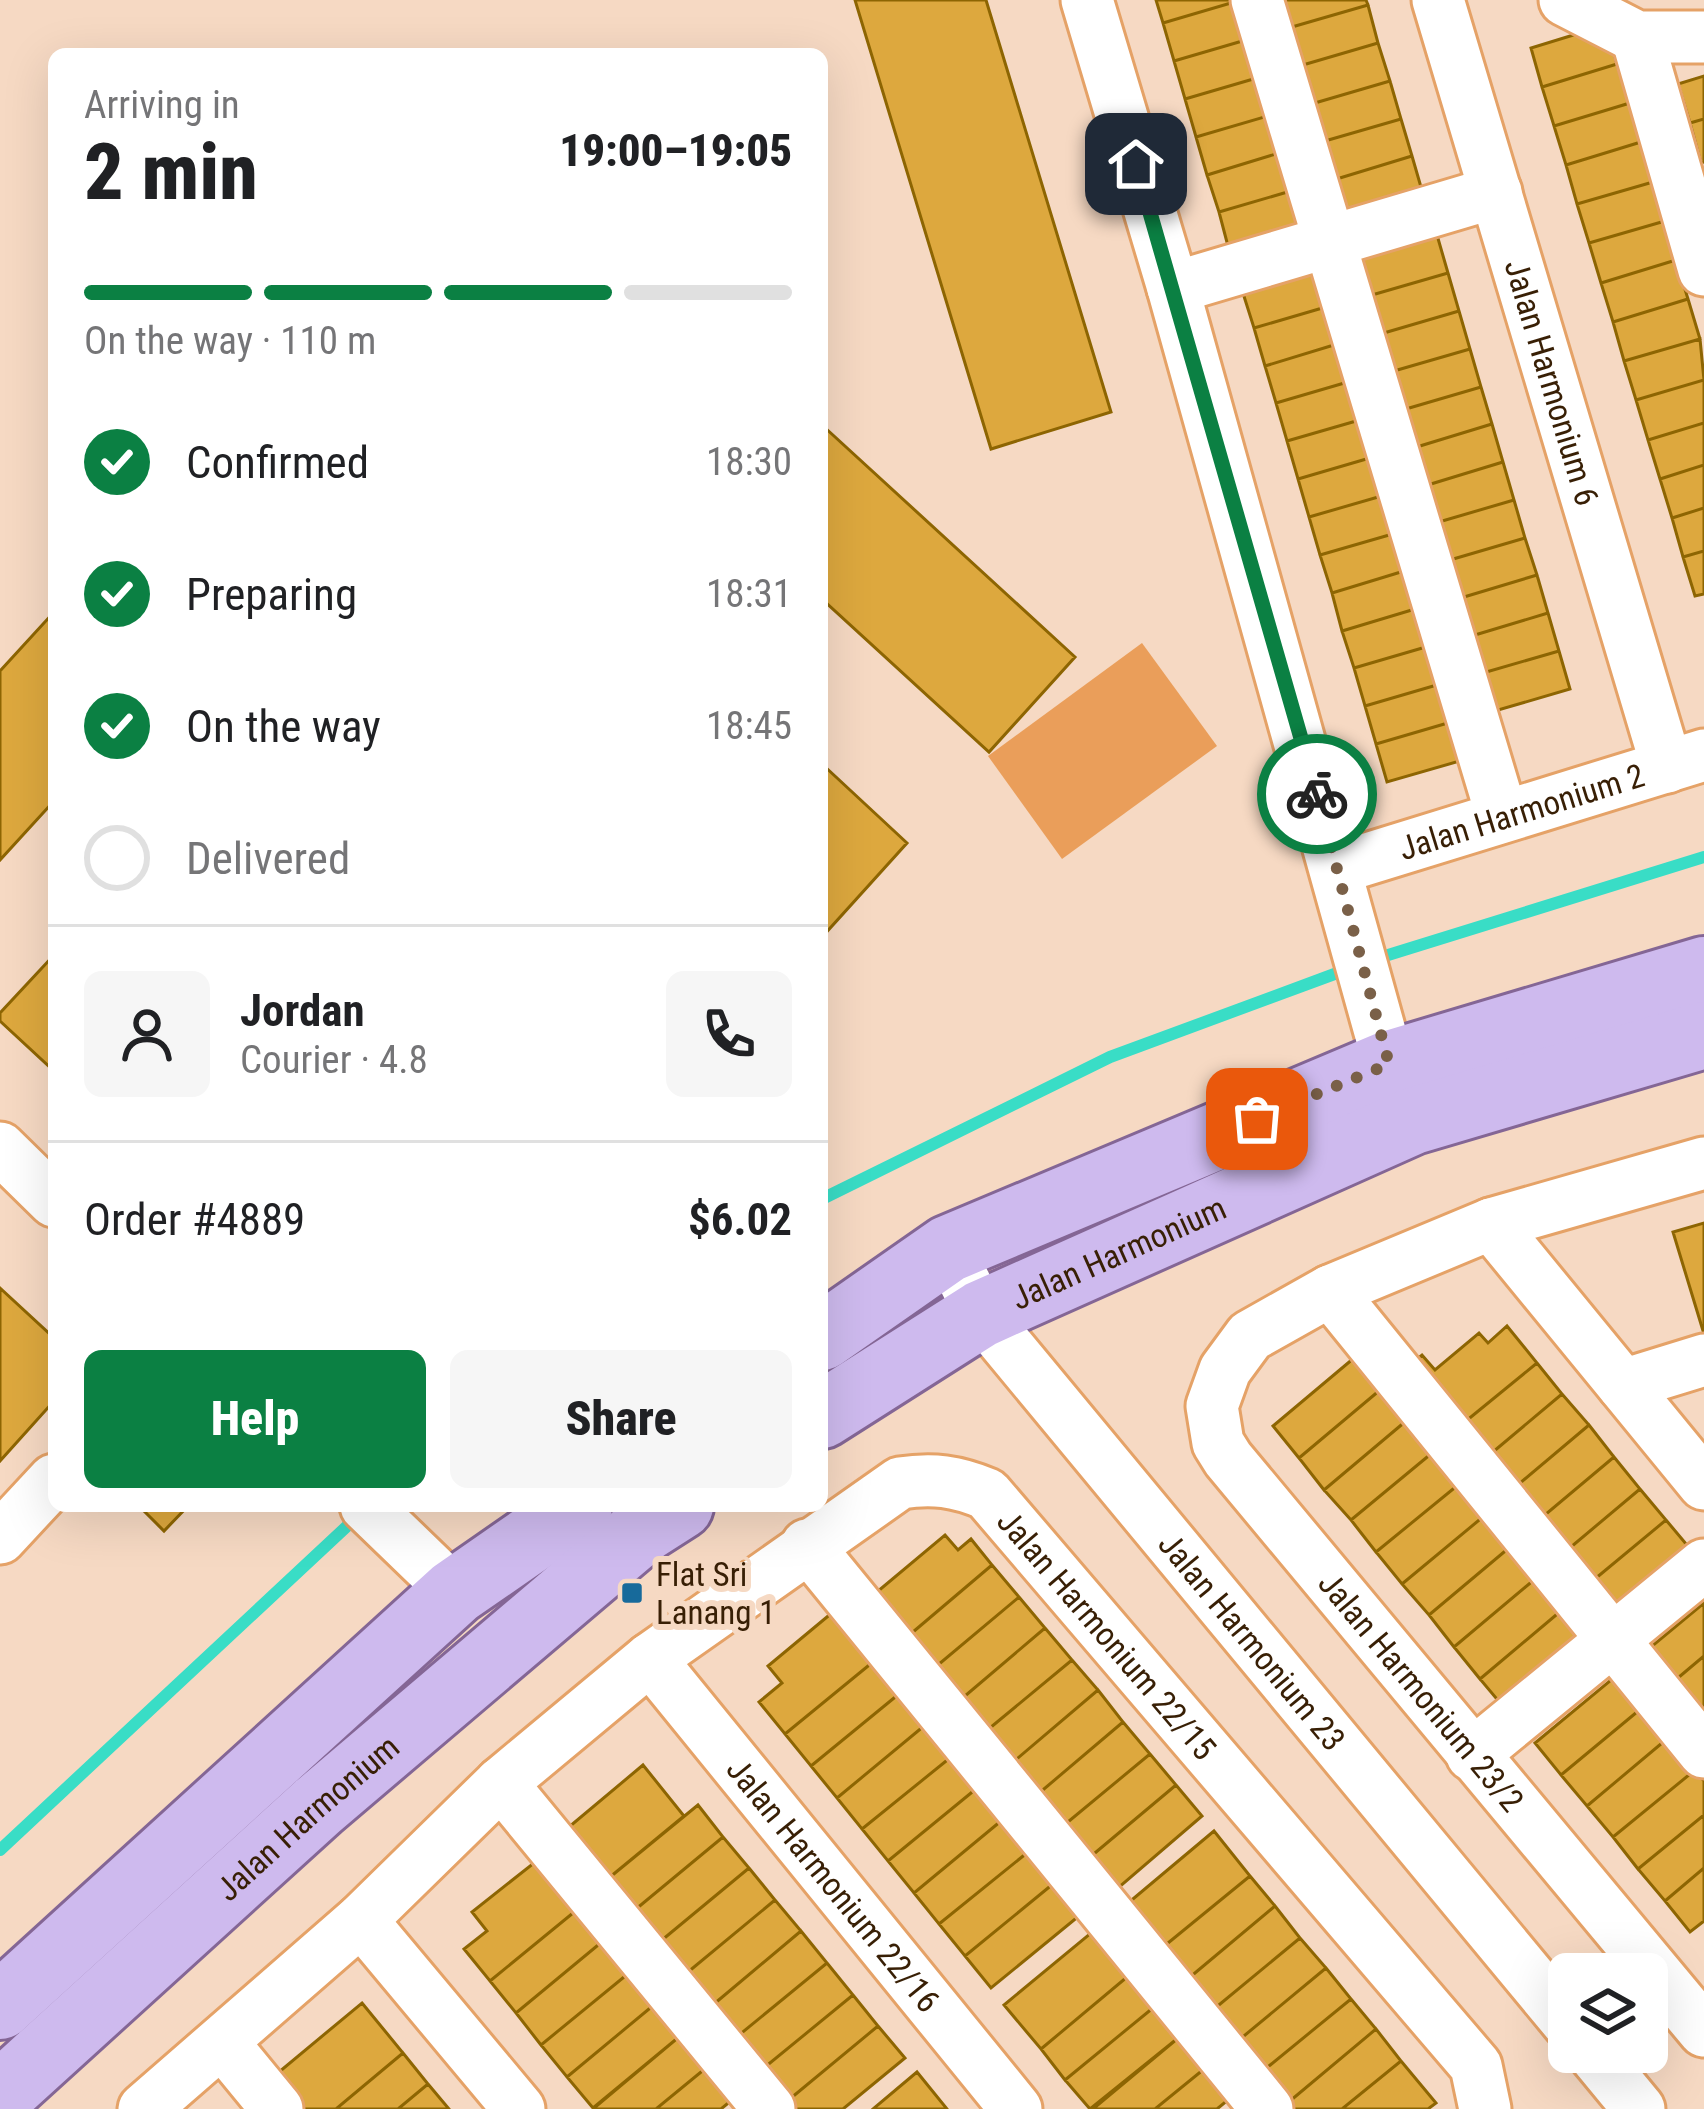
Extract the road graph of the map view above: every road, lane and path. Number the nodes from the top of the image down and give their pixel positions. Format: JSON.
{"nodes":[{"id":1,"x":1087,"y":0,"type":"edge"},
{"id":2,"x":1257,"y":0,"type":"edge"},
{"id":3,"x":1438,"y":0,"type":"edge"},
{"id":4,"x":1565,"y":0,"type":"edge"},
{"id":5,"x":1637,"y":37,"type":"junction"},
{"id":6,"x":1704,"y":37,"type":"edge"},
{"id":7,"x":1496,"y":192,"type":"junction"},
{"id":8,"x":1329,"y":242,"type":"junction"},
{"id":9,"x":1704,"y":270,"type":"edge"},
{"id":10,"x":1173,"y":288,"type":"junction"},
{"id":11,"x":1686,"y":761,"type":"edge"},
{"id":12,"x":1502,"y":816,"type":"junction"},
{"id":13,"x":1338,"y":868,"type":"junction"},
{"id":14,"x":1704,"y":970,"type":"edge"},
{"id":15,"x":1704,"y":1035,"type":"edge"},
{"id":16,"x":1389,"y":1064,"type":"junction"},
{"id":17,"x":0,"y":1148,"type":"edge"},
{"id":18,"x":1704,"y":1163,"type":"edge"},
{"id":19,"x":48,"y":1195,"type":"edge"},
{"id":20,"x":1492,"y":1224,"type":"junction"},
{"id":21,"x":948,"y":1249,"type":"junction"},
{"id":22,"x":1330,"y":1291,"type":"junction"},
{"id":23,"x":981,"y":1314,"type":"junction"},
{"id":24,"x":828,"y":1333,"type":"edge"},
{"id":25,"x":1704,"y":1360,"type":"edge"},
{"id":26,"x":1623,"y":1385,"type":"junction"},
{"id":27,"x":828,"y":1411,"type":"edge"},
{"id":28,"x":1704,"y":1484,"type":"edge"},
{"id":29,"x":48,"y":1486,"type":"edge"},
{"id":30,"x":372,"y":1512,"type":"edge"},
{"id":31,"x":570,"y":1512,"type":"edge"},
{"id":32,"x":671,"y":1512,"type":"edge"},
{"id":33,"x":0,"y":1538,"type":"edge"},
{"id":34,"x":806,"y":1546,"type":"junction"},
{"id":35,"x":1704,"y":1565,"type":"edge"},
{"id":36,"x":455,"y":1592,"type":"junction"},
{"id":37,"x":1612,"y":1639,"type":"junction"},
{"id":38,"x":650,"y":1659,"type":"junction"},
{"id":39,"x":1704,"y":1752,"type":"edge"},
{"id":40,"x":1472,"y":1755,"type":"junction"},
{"id":41,"x":501,"y":1783,"type":"junction"},
{"id":42,"x":361,"y":1920,"type":"junction"},
{"id":43,"x":1548,"y":1999,"type":"edge"},
{"id":44,"x":0,"y":2006,"type":"edge"},
{"id":45,"x":1704,"y":2031,"type":"edge"},
{"id":46,"x":222,"y":2042,"type":"junction"},
{"id":47,"x":1610,"y":2073,"type":"edge"},
{"id":48,"x":0,"y":2095,"type":"edge"},
{"id":49,"x":144,"y":2109,"type":"edge"},
{"id":50,"x":277,"y":2109,"type":"edge"},
{"id":51,"x":519,"y":2109,"type":"edge"},
{"id":52,"x":769,"y":2109,"type":"edge"},
{"id":53,"x":1016,"y":2109,"type":"edge"},
{"id":54,"x":1267,"y":2109,"type":"edge"},
{"id":55,"x":1485,"y":2109,"type":"edge"},
{"id":56,"x":1640,"y":2109,"type":"edge"}],
"edges":[{"from":1,"to":10,"type":"street"},
{"from":2,"to":8,"type":"street"},
{"from":3,"to":7,"type":"street","name":"Jalan Harmonium 6"},
{"from":4,"to":5,"type":"street"},
{"from":5,"to":6,"type":"street"},
{"from":5,"to":9,"type":"street"},
{"from":7,"to":8,"type":"street"},
{"from":7,"to":11,"type":"street","name":"Jalan Harmonium 6"},
{"from":8,"to":10,"type":"street"},
{"from":8,"to":12,"type":"street"},
{"from":10,"to":13,"type":"street"},
{"from":11,"to":12,"type":"street","name":"Jalan Harmonium 2"},
{"from":12,"to":13,"type":"street","name":"Jalan Harmonium 2"},
{"from":13,"to":16,"type":"street"},
{"from":14,"to":16,"type":"main road","name":"Jalan Harmonium"},
{"from":15,"to":23,"type":"main road","name":"Jalan Harmonium"},
{"from":16,"to":21,"type":"main road","name":"Jalan Harmonium"},
{"from":17,"to":19,"type":"street"},
{"from":18,"to":20,"type":"street"},
{"from":20,"to":22,"type":"street"},
{"from":20,"to":26,"type":"street"},
{"from":21,"to":23,"type":"street","name":"Jalan Harmonium 23"},
{"from":21,"to":24,"type":"main road","name":"Jalan Harmonium"},
{"from":22,"to":37,"type":"street"},
{"from":22,"to":40,"type":"street","name":"Jalan Harmonium 23/2"},
{"from":23,"to":27,"type":"main road","name":"Jalan Harmonium"},
{"from":23,"to":43,"type":"street","name":"Jalan Harmonium 23"},
{"from":25,"to":26,"type":"street"},
{"from":26,"to":28,"type":"street"},
{"from":29,"to":33,"type":"street"},
{"from":30,"to":36,"type":"street"},
{"from":31,"to":36,"type":"main road","name":"Jalan Harmonium"},
{"from":32,"to":48,"type":"main road","name":"Jalan Harmonium"},
{"from":34,"to":38,"type":"street","name":"Jalan Harmonium 22/15"},
{"from":34,"to":54,"type":"street"},
{"from":34,"to":55,"type":"street","name":"Jalan Harmonium 22/15"},
{"from":35,"to":37,"type":"street"},
{"from":36,"to":44,"type":"main road","name":"Jalan Harmonium"},
{"from":37,"to":39,"type":"street"},
{"from":37,"to":40,"type":"street"},
{"from":38,"to":41,"type":"street","name":"Jalan Harmonium 22/15"},
{"from":38,"to":53,"type":"street","name":"Jalan Harmonium 22/16"},
{"from":40,"to":45,"type":"street","name":"Jalan Harmonium 23/2"},
{"from":41,"to":42,"type":"street","name":"Jalan Harmonium 22/15"},
{"from":41,"to":52,"type":"street"},
{"from":42,"to":46,"type":"street","name":"Jalan Harmonium 22/15"},
{"from":42,"to":51,"type":"street"},
{"from":46,"to":49,"type":"street","name":"Jalan Harmonium 22/15"},
{"from":46,"to":50,"type":"street"},
{"from":47,"to":56,"type":"street"}]}
